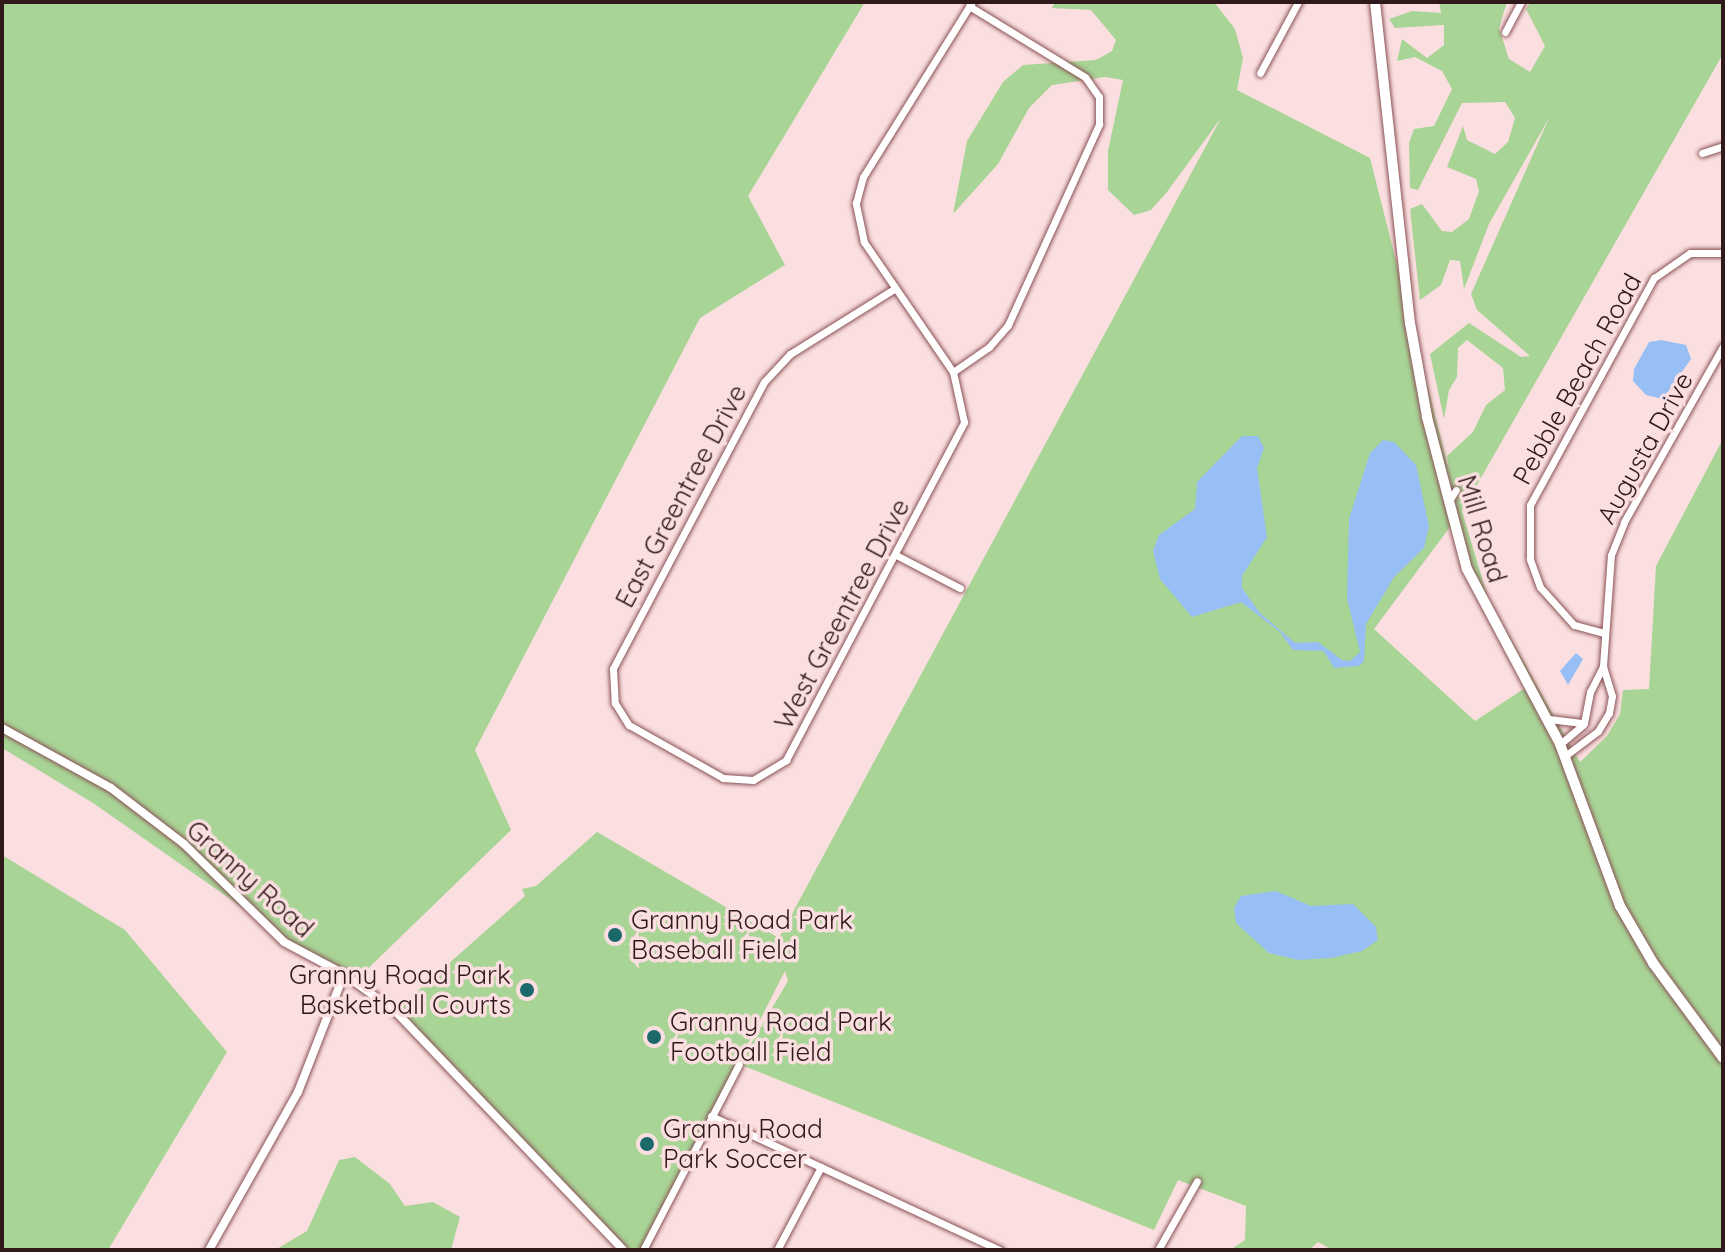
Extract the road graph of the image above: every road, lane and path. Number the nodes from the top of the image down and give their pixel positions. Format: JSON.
{"nodes":[{"id":1,"x":1298,"y":2,"type":"edge"},
{"id":2,"x":1375,"y":2,"type":"edge"},
{"id":3,"x":1521,"y":2,"type":"edge"},
{"id":4,"x":970,"y":4,"type":"edge"},
{"id":5,"x":1505,"y":32,"type":"dead end"},
{"id":6,"x":1260,"y":73,"type":"dead end"},
{"id":7,"x":1723,"y":146,"type":"edge"},
{"id":8,"x":1702,"y":153,"type":"dead end"},
{"id":9,"x":1723,"y":253,"type":"edge"},
{"id":10,"x":894,"y":289,"type":"junction"},
{"id":11,"x":1723,"y":346,"type":"edge"},
{"id":12,"x":953,"y":372,"type":"junction"},
{"id":13,"x":1456,"y":490,"type":"dead end"},
{"id":14,"x":1449,"y":501,"type":"junction"},
{"id":15,"x":896,"y":555,"type":"junction"},
{"id":16,"x":960,"y":588,"type":"dead end"},
{"id":17,"x":1604,"y":633,"type":"junction"},
{"id":18,"x":1603,"y":666,"type":"junction"},
{"id":19,"x":1549,"y":719,"type":"junction"},
{"id":20,"x":1584,"y":723,"type":"junction"},
{"id":21,"x":2,"y":728,"type":"edge"},
{"id":22,"x":1560,"y":744,"type":"junction"},
{"id":23,"x":676,"y":752,"type":"joint"},
{"id":24,"x":1565,"y":756,"type":"junction"},
{"id":25,"x":344,"y":974,"type":"junction"},
{"id":26,"x":1723,"y":1058,"type":"edge"},
{"id":27,"x":739,"y":1064,"type":"dead end"},
{"id":28,"x":711,"y":1116,"type":"junction"},
{"id":29,"x":821,"y":1167,"type":"junction"},
{"id":30,"x":1197,"y":1181,"type":"dead end"},
{"id":31,"x":209,"y":1250,"type":"edge"},
{"id":32,"x":623,"y":1250,"type":"edge"},
{"id":33,"x":643,"y":1250,"type":"edge"},
{"id":34,"x":777,"y":1250,"type":"edge"},
{"id":35,"x":1000,"y":1250,"type":"edge"},
{"id":36,"x":1158,"y":1250,"type":"edge"}],
"edges":[{"from":1,"to":6,"type":"street"},
{"from":2,"to":14,"type":"main road","name":"Mill Road"},
{"from":3,"to":5,"type":"street"},
{"from":4,"to":10,"type":"street"},
{"from":4,"to":12,"type":"street"},
{"from":7,"to":8,"type":"street"},
{"from":9,"to":17,"type":"street","name":"Pebble Beach Road"},
{"from":10,"to":12,"type":"street"},
{"from":10,"to":23,"type":"street","name":"East Greentree Drive"},
{"from":11,"to":17,"type":"street","name":"Augusta Drive"},
{"from":12,"to":15,"type":"street","name":"West Greentree Drive"},
{"from":13,"to":14,"type":"street"},
{"from":14,"to":19,"type":"main road","name":"Mill Road"},
{"from":15,"to":16,"type":"street"},
{"from":15,"to":23,"type":"street","name":"West Greentree Drive"},
{"from":17,"to":18,"type":"street","name":"Augusta Drive"},
{"from":18,"to":20,"type":"street","name":"Augusta Drive"},
{"from":18,"to":24,"type":"street","name":"Augusta Drive"},
{"from":19,"to":20,"type":"street"},
{"from":19,"to":22,"type":"main road","name":"Mill Road"},
{"from":20,"to":22,"type":"street"},
{"from":21,"to":25,"type":"street","name":"Granny Road"},
{"from":22,"to":24,"type":"main road","name":"Mill Road"},
{"from":24,"to":26,"type":"main road","name":"Mill Road"},
{"from":25,"to":31,"type":"street"},
{"from":25,"to":32,"type":"street","name":"Granny Road"},
{"from":27,"to":28,"type":"street"},
{"from":28,"to":29,"type":"street"},
{"from":28,"to":33,"type":"street"},
{"from":29,"to":34,"type":"street"},
{"from":29,"to":35,"type":"street"},
{"from":30,"to":36,"type":"street"}]}
